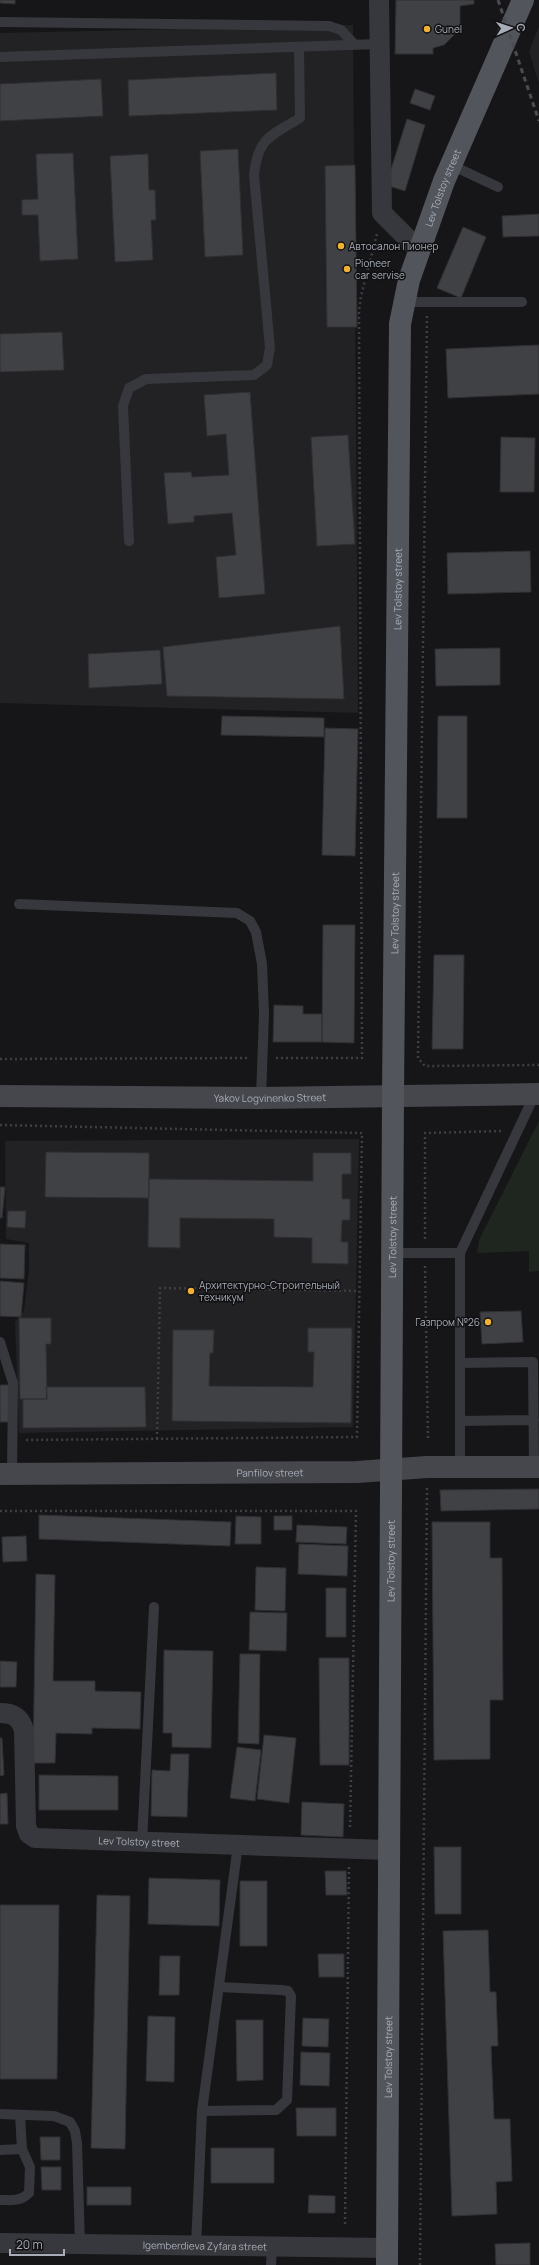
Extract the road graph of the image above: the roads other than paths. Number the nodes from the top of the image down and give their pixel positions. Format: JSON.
{"nodes":[{"id":1,"x":379,"y":0,"type":"edge"},
{"id":2,"x":523,"y":0,"type":"edge"},
{"id":3,"x":0,"y":22,"type":"edge"},
{"id":4,"x":354,"y":44,"type":"junction"},
{"id":5,"x":379,"y":44,"type":"junction"},
{"id":6,"x":298,"y":47,"type":"junction"},
{"id":7,"x":0,"y":57,"type":"edge"},
{"id":8,"x":451,"y":165,"type":"junction"},
{"id":9,"x":498,"y":187,"type":"dead end"},
{"id":10,"x":419,"y":250,"type":"junction"},
{"id":11,"x":403,"y":302,"type":"junction"},
{"id":12,"x":522,"y":302,"type":"dead end"},
{"id":13,"x":128,"y":541,"type":"dead end"},
{"id":14,"x":19,"y":904,"type":"dead end"},
{"id":15,"x":537,"y":1094,"type":"edge"},
{"id":16,"x":393,"y":1095,"type":"junction"},
{"id":17,"x":0,"y":1096,"type":"edge"},
{"id":18,"x":261,"y":1098,"type":"junction"},
{"id":19,"x":393,"y":1253,"type":"junction"},
{"id":20,"x":460,"y":1254,"type":"junction"},
{"id":21,"x":0,"y":1342,"type":"edge"},
{"id":22,"x":460,"y":1363,"type":"junction"},
{"id":23,"x":534,"y":1420,"type":"junction"},
{"id":24,"x":460,"y":1421,"type":"junction"},
{"id":25,"x":460,"y":1467,"type":"junction"},
{"id":26,"x":537,"y":1467,"type":"edge"},
{"id":27,"x":392,"y":1471,"type":"junction"},
{"id":28,"x":6,"y":1474,"type":"edge"},
{"id":29,"x":154,"y":1607,"type":"dead end"},
{"id":30,"x":0,"y":1713,"type":"edge"},
{"id":31,"x":142,"y":1842,"type":"junction"},
{"id":32,"x":238,"y":1845,"type":"junction"},
{"id":33,"x":388,"y":1850,"type":"junction"},
{"id":34,"x":219,"y":1987,"type":"junction"},
{"id":35,"x":202,"y":2111,"type":"junction"},
{"id":36,"x":0,"y":2114,"type":"edge"},
{"id":37,"x":20,"y":2115,"type":"junction"},
{"id":38,"x":22,"y":2148,"type":"junction"},
{"id":39,"x":0,"y":2150,"type":"edge"},
{"id":40,"x":0,"y":2200,"type":"edge"},
{"id":41,"x":0,"y":2243,"type":"edge"},
{"id":42,"x":80,"y":2244,"type":"junction"},
{"id":43,"x":196,"y":2246,"type":"junction"},
{"id":44,"x":272,"y":2256,"type":"edge"},
{"id":45,"x":387,"y":2257,"type":"edge"}],
"edges":[{"from":1,"to":5,"type":"street"},
{"from":2,"to":8,"type":"main road","name":"Lev Tolstoy street"},
{"from":3,"to":4,"type":"lane"},
{"from":4,"to":5,"type":"lane"},
{"from":4,"to":6,"type":"lane"},
{"from":5,"to":10,"type":"street"},
{"from":6,"to":7,"type":"lane"},
{"from":6,"to":13,"type":"lane"},
{"from":8,"to":9,"type":"lane"},
{"from":8,"to":10,"type":"main road","name":"Lev Tolstoy street"},
{"from":10,"to":11,"type":"main road","name":"Lev Tolstoy street"},
{"from":11,"to":12,"type":"lane"},
{"from":11,"to":16,"type":"main road","name":"Lev Tolstoy street"},
{"from":14,"to":18,"type":"lane"},
{"from":15,"to":16,"type":"street","name":"Yakov Logvinenko Street"},
{"from":15,"to":20,"type":"lane"},
{"from":16,"to":18,"type":"street","name":"Yakov Logvinenko Street"},
{"from":16,"to":19,"type":"main road","name":"Lev Tolstoy street"},
{"from":17,"to":18,"type":"street","name":"Yakov Logvinenko Street"},
{"from":19,"to":20,"type":"lane"},
{"from":19,"to":27,"type":"main road","name":"Lev Tolstoy street"},
{"from":20,"to":22,"type":"lane"},
{"from":21,"to":28,"type":"lane"},
{"from":22,"to":23,"type":"lane"},
{"from":22,"to":24,"type":"lane"},
{"from":23,"to":24,"type":"lane"},
{"from":23,"to":26,"type":"lane"},
{"from":24,"to":25,"type":"lane"},
{"from":25,"to":26,"type":"street","name":"Panfilov street"},
{"from":25,"to":27,"type":"street","name":"Panfilov street"},
{"from":27,"to":28,"type":"street","name":"Panfilov street"},
{"from":27,"to":33,"type":"main road","name":"Lev Tolstoy street"},
{"from":29,"to":31,"type":"lane"},
{"from":30,"to":31,"type":"street","name":"Lev Tolstoy street"},
{"from":31,"to":32,"type":"street","name":"Lev Tolstoy street"},
{"from":32,"to":33,"type":"street","name":"Lev Tolstoy street"},
{"from":32,"to":34,"type":"lane"},
{"from":33,"to":45,"type":"main road","name":"Lev Tolstoy street"},
{"from":34,"to":35,"type":"lane"},
{"from":34,"to":35,"type":"lane"},
{"from":35,"to":43,"type":"lane"},
{"from":36,"to":37,"type":"lane"},
{"from":37,"to":38,"type":"lane"},
{"from":37,"to":42,"type":"lane"},
{"from":38,"to":39,"type":"lane"},
{"from":38,"to":40,"type":"lane"},
{"from":41,"to":42,"type":"street","name":"Igemberdieva Zyfara street"},
{"from":42,"to":43,"type":"street","name":"Igemberdieva Zyfara street"},
{"from":43,"to":44,"type":"street","name":"Igemberdieva Zyfara street"},
{"from":44,"to":45,"type":"street","name":"Igemberdieva Zyfara street"}]}
